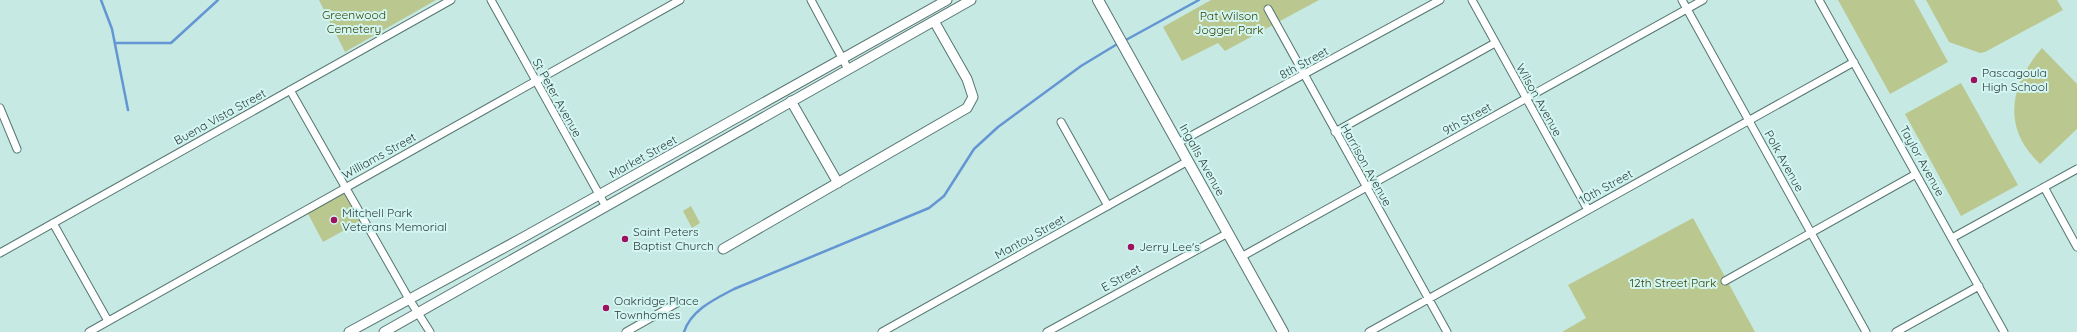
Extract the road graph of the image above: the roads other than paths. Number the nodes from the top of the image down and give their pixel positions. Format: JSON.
{"nodes":[{"id":1,"x":451,"y":0,"type":"edge"},
{"id":2,"x":491,"y":0,"type":"edge"},
{"id":3,"x":680,"y":0,"type":"edge"},
{"id":4,"x":811,"y":0,"type":"edge"},
{"id":5,"x":947,"y":0,"type":"edge"},
{"id":6,"x":971,"y":0,"type":"edge"},
{"id":7,"x":1098,"y":0,"type":"edge"},
{"id":8,"x":1440,"y":0,"type":"edge"},
{"id":9,"x":1472,"y":0,"type":"edge"},
{"id":10,"x":1682,"y":0,"type":"edge"},
{"id":11,"x":1703,"y":0,"type":"edge"},
{"id":12,"x":1820,"y":0,"type":"edge"},
{"id":13,"x":1268,"y":9,"type":"dead end"},
{"id":14,"x":1687,"y":9,"type":"junction"},
{"id":15,"x":934,"y":21,"type":"junction"},
{"id":16,"x":1495,"y":43,"type":"junction"},
{"id":17,"x":843,"y":58,"type":"junction"},
{"id":18,"x":1854,"y":62,"type":"junction"},
{"id":19,"x":848,"y":69,"type":"junction"},
{"id":20,"x":1304,"y":76,"type":"junction"},
{"id":21,"x":535,"y":81,"type":"junction"},
{"id":22,"x":290,"y":90,"type":"junction"},
{"id":23,"x":1526,"y":99,"type":"junction"},
{"id":24,"x":791,"y":101,"type":"junction"},
{"id":25,"x":0,"y":108,"type":"edge"},
{"id":26,"x":1749,"y":121,"type":"junction"},
{"id":27,"x":1061,"y":122,"type":"dead end"},
{"id":28,"x":1335,"y":132,"type":"junction"},
{"id":29,"x":1178,"y":144,"type":"junction"},
{"id":30,"x":17,"y":149,"type":"dead end"},
{"id":31,"x":1188,"y":161,"type":"junction"},
{"id":32,"x":2077,"y":169,"type":"edge"},
{"id":33,"x":1916,"y":174,"type":"junction"},
{"id":34,"x":838,"y":183,"type":"junction"},
{"id":35,"x":1366,"y":187,"type":"junction"},
{"id":36,"x":2044,"y":187,"type":"junction"},
{"id":37,"x":346,"y":188,"type":"junction"},
{"id":38,"x":599,"y":195,"type":"junction"},
{"id":39,"x":606,"y":205,"type":"junction"},
{"id":40,"x":1108,"y":206,"type":"junction"},
{"id":41,"x":1588,"y":210,"type":"junction"},
{"id":42,"x":54,"y":223,"type":"junction"},
{"id":43,"x":1228,"y":232,"type":"junction"},
{"id":44,"x":1811,"y":232,"type":"junction"},
{"id":45,"x":1952,"y":238,"type":"junction"},
{"id":46,"x":2077,"y":247,"type":"edge"},
{"id":47,"x":723,"y":249,"type":"dead end"},
{"id":48,"x":0,"y":252,"type":"edge"},
{"id":49,"x":1241,"y":257,"type":"junction"},
{"id":50,"x":1725,"y":281,"type":"dead end"},
{"id":51,"x":1979,"y":286,"type":"junction"},
{"id":52,"x":409,"y":299,"type":"junction"},
{"id":53,"x":1428,"y":299,"type":"junction"},
{"id":54,"x":677,"y":303,"type":"dead end"},
{"id":55,"x":418,"y":313,"type":"junction"},
{"id":56,"x":108,"y":321,"type":"junction"},
{"id":57,"x":89,"y":332,"type":"edge"},
{"id":58,"x":349,"y":332,"type":"edge"},
{"id":59,"x":384,"y":332,"type":"edge"},
{"id":60,"x":430,"y":332,"type":"edge"},
{"id":61,"x":626,"y":332,"type":"edge"},
{"id":62,"x":882,"y":332,"type":"edge"},
{"id":63,"x":1047,"y":332,"type":"edge"},
{"id":64,"x":1282,"y":332,"type":"edge"},
{"id":65,"x":1369,"y":332,"type":"edge"},
{"id":66,"x":1446,"y":332,"type":"edge"},
{"id":67,"x":1866,"y":332,"type":"edge"},
{"id":68,"x":1896,"y":332,"type":"edge"},
{"id":69,"x":2004,"y":332,"type":"edge"}],
"edges":[{"from":1,"to":22,"type":"street","name":"Buena Vista Street"},
{"from":2,"to":21,"type":"street","name":"St Peter Avenue"},
{"from":3,"to":21,"type":"street","name":"Williams Street"},
{"from":4,"to":17,"type":"street"},
{"from":5,"to":17,"type":"street","name":"Market Street"},
{"from":6,"to":15,"type":"street","name":"Market Street"},
{"from":7,"to":29,"type":"main road","name":"Ingalls Avenue"},
{"from":8,"to":20,"type":"street","name":"8th Street"},
{"from":9,"to":16,"type":"street","name":"Wilson Avenue"},
{"from":10,"to":14,"type":"street","name":"Polk Avenue"},
{"from":11,"to":14,"type":"street","name":"9th Street"},
{"from":12,"to":18,"type":"street","name":"Taylor Avenue"},
{"from":13,"to":20,"type":"street","name":"Harrison Avenue"},
{"from":14,"to":23,"type":"street","name":"9th Street"},
{"from":14,"to":26,"type":"street","name":"Polk Avenue"},
{"from":15,"to":19,"type":"street","name":"Market Street"},
{"from":15,"to":34,"type":"street"},
{"from":16,"to":23,"type":"street","name":"Wilson Avenue"},
{"from":16,"to":28,"type":"street"},
{"from":17,"to":19,"type":"street"},
{"from":17,"to":38,"type":"street","name":"Market Street"},
{"from":18,"to":26,"type":"street","name":"10th Street"},
{"from":18,"to":33,"type":"street","name":"Taylor Avenue"},
{"from":19,"to":24,"type":"street","name":"Market Street"},
{"from":20,"to":28,"type":"street","name":"Harrison Avenue"},
{"from":20,"to":29,"type":"street","name":"8th Street"},
{"from":21,"to":37,"type":"street","name":"Williams Street"},
{"from":21,"to":38,"type":"street","name":"St Peter Avenue"},
{"from":22,"to":37,"type":"street"},
{"from":22,"to":42,"type":"street","name":"Buena Vista Street"},
{"from":23,"to":35,"type":"street","name":"9th Street"},
{"from":23,"to":41,"type":"street","name":"Wilson Avenue"},
{"from":24,"to":34,"type":"street"},
{"from":24,"to":39,"type":"street","name":"Market Street"},
{"from":25,"to":30,"type":"street"},
{"from":26,"to":41,"type":"street","name":"10th Street"},
{"from":26,"to":44,"type":"street","name":"Polk Avenue"},
{"from":27,"to":40,"type":"street"},
{"from":28,"to":35,"type":"street","name":"Harrison Avenue"},
{"from":29,"to":31,"type":"main road","name":"Ingalls Avenue"},
{"from":31,"to":40,"type":"street","name":"Mantou Street"},
{"from":31,"to":43,"type":"main road","name":"Ingalls Avenue"},
{"from":32,"to":36,"type":"street"},
{"from":33,"to":44,"type":"street"},
{"from":33,"to":45,"type":"street","name":"Taylor Avenue"},
{"from":34,"to":47,"type":"street"},
{"from":35,"to":49,"type":"street","name":"9th Street"},
{"from":35,"to":53,"type":"street","name":"Harrison Avenue"},
{"from":36,"to":45,"type":"street"},
{"from":36,"to":46,"type":"street"},
{"from":37,"to":52,"type":"street"},
{"from":37,"to":56,"type":"street","name":"Williams Street"},
{"from":38,"to":39,"type":"street","name":"St Peter Avenue"},
{"from":38,"to":52,"type":"street","name":"Market Street"},
{"from":39,"to":55,"type":"street","name":"Market Street"},
{"from":40,"to":62,"type":"street","name":"Mantou Street"},
{"from":41,"to":53,"type":"street","name":"10th Street"},
{"from":42,"to":48,"type":"street","name":"Buena Vista Street"},
{"from":42,"to":56,"type":"street"},
{"from":43,"to":49,"type":"main road","name":"Ingalls Avenue"},
{"from":43,"to":63,"type":"street","name":"E Street"},
{"from":44,"to":50,"type":"street"},
{"from":44,"to":67,"type":"street","name":"Polk Avenue"},
{"from":45,"to":51,"type":"street","name":"Taylor Avenue"},
{"from":49,"to":64,"type":"main road","name":"Ingalls Avenue"},
{"from":51,"to":68,"type":"street"},
{"from":51,"to":69,"type":"street","name":"Taylor Avenue"},
{"from":52,"to":55,"type":"street"},
{"from":52,"to":58,"type":"street","name":"Market Street"},
{"from":53,"to":65,"type":"street","name":"10th Street"},
{"from":53,"to":66,"type":"street","name":"Harrison Avenue"},
{"from":54,"to":61,"type":"street"},
{"from":55,"to":59,"type":"street","name":"Market Street"},
{"from":55,"to":60,"type":"street"},
{"from":56,"to":57,"type":"street","name":"Williams Street"}]}
